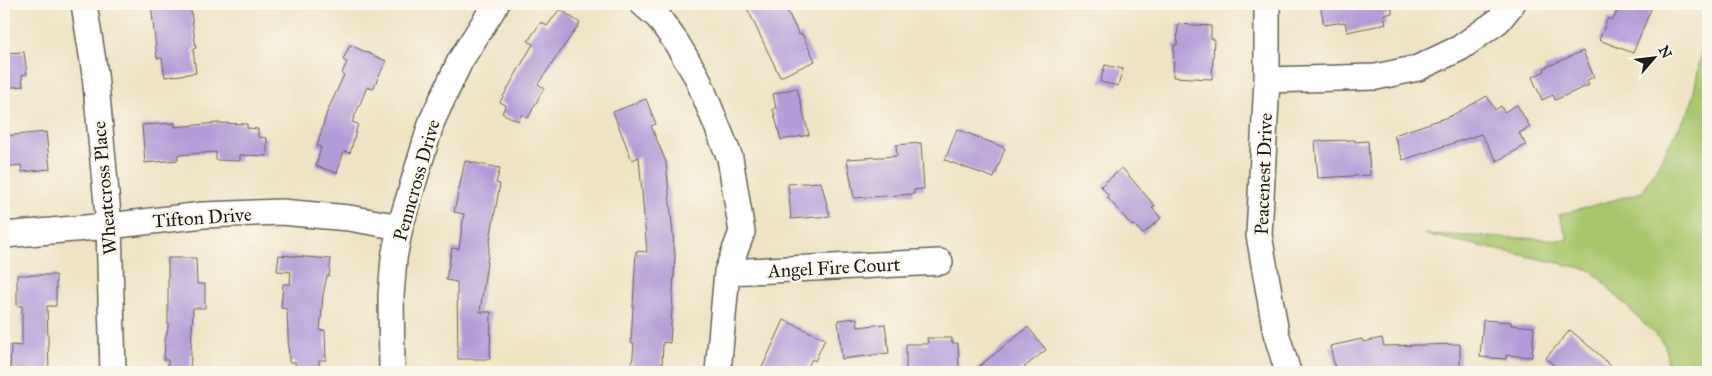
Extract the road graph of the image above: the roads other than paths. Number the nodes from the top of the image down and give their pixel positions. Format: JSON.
{"nodes":[{"id":1,"x":84,"y":4,"type":"edge"},
{"id":2,"x":496,"y":4,"type":"edge"},
{"id":3,"x":643,"y":4,"type":"edge"},
{"id":4,"x":1268,"y":4,"type":"edge"},
{"id":5,"x":1512,"y":4,"type":"edge"},
{"id":6,"x":1267,"y":80,"type":"junction"},
{"id":7,"x":109,"y":226,"type":"junction"},
{"id":8,"x":400,"y":227,"type":"junction"},
{"id":9,"x":4,"y":235,"type":"edge"},
{"id":10,"x":940,"y":262,"type":"dead end"},
{"id":11,"x":727,"y":272,"type":"junction"},
{"id":12,"x":113,"y":372,"type":"edge"},
{"id":13,"x":392,"y":372,"type":"edge"},
{"id":14,"x":718,"y":372,"type":"edge"},
{"id":15,"x":1288,"y":372,"type":"edge"}],
"edges":[{"from":1,"to":7,"type":"street","name":"Wheatcross Place"},
{"from":2,"to":8,"type":"street","name":"Penncross Drive"},
{"from":3,"to":11,"type":"street"},
{"from":4,"to":6,"type":"street","name":"Peacenest Drive"},
{"from":5,"to":6,"type":"street"},
{"from":6,"to":15,"type":"street","name":"Peacenest Drive"},
{"from":7,"to":8,"type":"street","name":"Tifton Drive"},
{"from":7,"to":9,"type":"street","name":"Tifton Drive"},
{"from":7,"to":12,"type":"street","name":"Wheatcross Place"},
{"from":8,"to":13,"type":"street","name":"Penncross Drive"},
{"from":10,"to":11,"type":"street","name":"Angel Fire Court"},
{"from":11,"to":14,"type":"street"}]}
